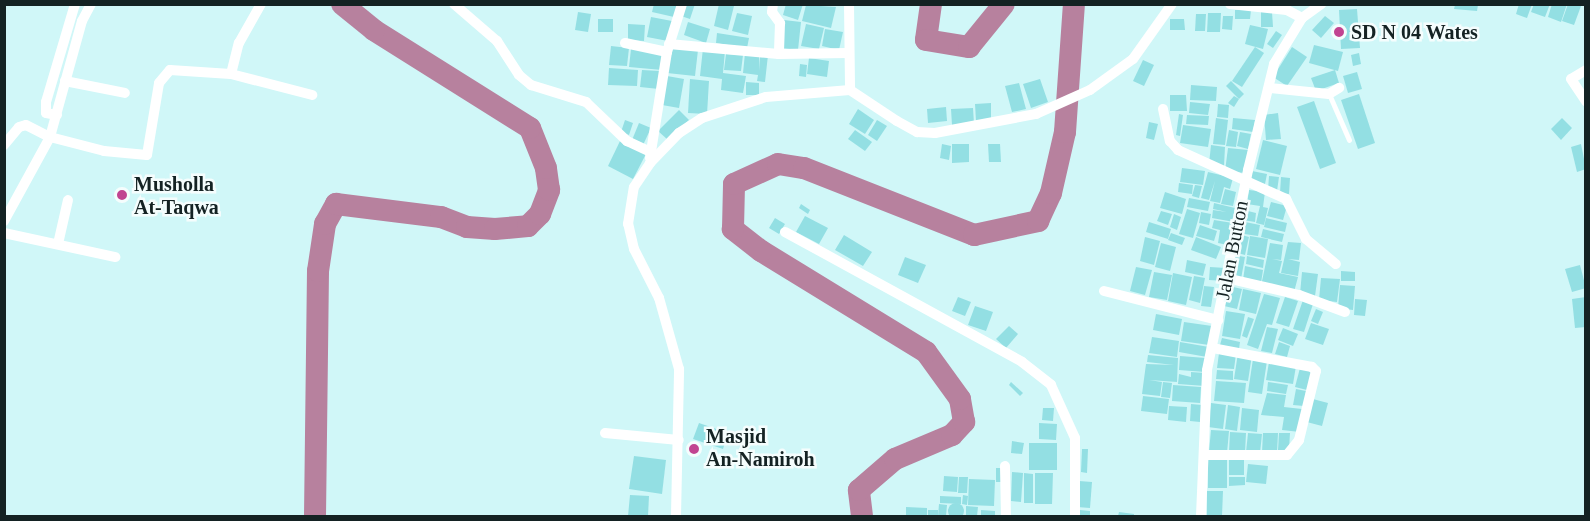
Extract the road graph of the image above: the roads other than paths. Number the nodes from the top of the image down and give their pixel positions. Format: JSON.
{"nodes":[{"id":1,"x":75,"y":4,"type":"edge"},
{"id":2,"x":90,"y":4,"type":"edge"},
{"id":3,"x":261,"y":4,"type":"edge"},
{"id":4,"x":454,"y":4,"type":"edge"},
{"id":5,"x":681,"y":4,"type":"edge"},
{"id":6,"x":773,"y":4,"type":"edge"},
{"id":7,"x":849,"y":4,"type":"edge"},
{"id":8,"x":1172,"y":4,"type":"edge"},
{"id":9,"x":1230,"y":4,"type":"edge"},
{"id":10,"x":1321,"y":4,"type":"edge"},
{"id":11,"x":1302,"y":18,"type":"junction"},
{"id":12,"x":625,"y":43,"type":"dead end"},
{"id":13,"x":668,"y":48,"type":"junction"},
{"id":14,"x":848,"y":53,"type":"junction"},
{"id":15,"x":779,"y":54,"type":"junction"},
{"id":16,"x":1586,"y":70,"type":"edge"},
{"id":17,"x":231,"y":74,"type":"junction"},
{"id":18,"x":65,"y":81,"type":"junction"},
{"id":19,"x":1339,"y":87,"type":"dead end"},
{"id":20,"x":1269,"y":88,"type":"junction"},
{"id":21,"x":850,"y":90,"type":"junction"},
{"id":22,"x":124,"y":93,"type":"dead end"},
{"id":23,"x":1329,"y":94,"type":"junction"},
{"id":24,"x":312,"y":95,"type":"dead end"},
{"id":25,"x":1586,"y":101,"type":"edge"},
{"id":26,"x":1163,"y":109,"type":"dead end"},
{"id":27,"x":57,"y":115,"type":"junction"},
{"id":28,"x":50,"y":137,"type":"junction"},
{"id":29,"x":1349,"y":140,"type":"dead end"},
{"id":30,"x":4,"y":145,"type":"edge"},
{"id":31,"x":650,"y":157,"type":"junction"},
{"id":32,"x":1245,"y":182,"type":"junction"},
{"id":33,"x":68,"y":200,"type":"dead end"},
{"id":34,"x":4,"y":221,"type":"edge"},
{"id":35,"x":4,"y":232,"type":"edge"},
{"id":36,"x":786,"y":232,"type":"dead end"},
{"id":37,"x":58,"y":244,"type":"junction"},
{"id":38,"x":116,"y":257,"type":"dead end"},
{"id":39,"x":1336,"y":264,"type":"dead end"},
{"id":40,"x":1226,"y":278,"type":"junction"},
{"id":41,"x":1104,"y":291,"type":"dead end"},
{"id":42,"x":1345,"y":312,"type":"dead end"},
{"id":43,"x":1218,"y":320,"type":"junction"},
{"id":44,"x":1212,"y":348,"type":"junction"},
{"id":45,"x":605,"y":433,"type":"dead end"},
{"id":46,"x":679,"y":440,"type":"junction"},
{"id":47,"x":1204,"y":455,"type":"junction"},
{"id":48,"x":1005,"y":466,"type":"dead end"},
{"id":49,"x":676,"y":516,"type":"edge"},
{"id":50,"x":1006,"y":516,"type":"edge"},
{"id":51,"x":1075,"y":516,"type":"edge"},
{"id":52,"x":1201,"y":516,"type":"edge"}],
"edges":[{"from":1,"to":27,"type":"street"},
{"from":2,"to":18,"type":"street"},
{"from":3,"to":17,"type":"street"},
{"from":4,"to":31,"type":"street"},
{"from":5,"to":13,"type":"street"},
{"from":6,"to":15,"type":"street"},
{"from":7,"to":14,"type":"street"},
{"from":8,"to":21,"type":"street"},
{"from":9,"to":11,"type":"street"},
{"from":10,"to":11,"type":"street","name":"Jalan Button"},
{"from":11,"to":20,"type":"street","name":"Jalan Button"},
{"from":12,"to":13,"type":"street"},
{"from":13,"to":15,"type":"street"},
{"from":13,"to":31,"type":"street"},
{"from":14,"to":15,"type":"street"},
{"from":14,"to":21,"type":"street"},
{"from":16,"to":25,"type":"street"},
{"from":17,"to":24,"type":"street"},
{"from":17,"to":28,"type":"street"},
{"from":18,"to":22,"type":"street"},
{"from":18,"to":27,"type":"street"},
{"from":19,"to":23,"type":"street"},
{"from":20,"to":23,"type":"street"},
{"from":20,"to":32,"type":"street","name":"Jalan Button"},
{"from":21,"to":31,"type":"street"},
{"from":23,"to":29,"type":"lane"},
{"from":26,"to":32,"type":"street"},
{"from":27,"to":28,"type":"street"},
{"from":28,"to":30,"type":"street"},
{"from":28,"to":34,"type":"street"},
{"from":31,"to":46,"type":"street"},
{"from":32,"to":39,"type":"street"},
{"from":32,"to":40,"type":"street","name":"Jalan Button"},
{"from":33,"to":37,"type":"street"},
{"from":35,"to":37,"type":"street"},
{"from":36,"to":51,"type":"street"},
{"from":37,"to":38,"type":"street"},
{"from":40,"to":42,"type":"street"},
{"from":40,"to":43,"type":"street","name":"Jalan Button"},
{"from":41,"to":43,"type":"street"},
{"from":43,"to":44,"type":"street","name":"Jalan Button"},
{"from":44,"to":47,"type":"street","name":"Jalan Button"},
{"from":44,"to":47,"type":"street"},
{"from":45,"to":46,"type":"street"},
{"from":46,"to":49,"type":"street"},
{"from":47,"to":52,"type":"street","name":"Jalan Button"},
{"from":48,"to":50,"type":"street"}]}
